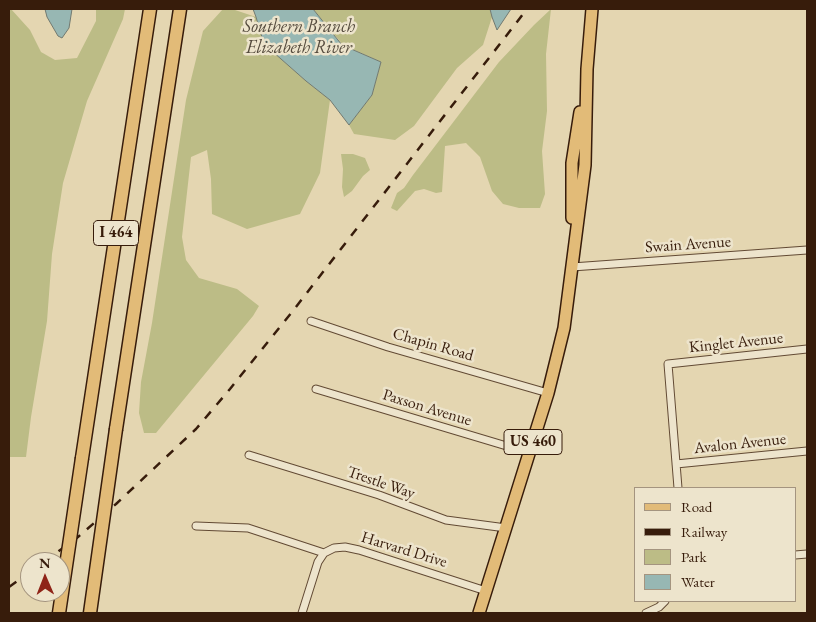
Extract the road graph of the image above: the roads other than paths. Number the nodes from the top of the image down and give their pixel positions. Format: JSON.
{"nodes":[{"id":1,"x":150,"y":9,"type":"edge"},
{"id":2,"x":180,"y":9,"type":"edge"},
{"id":3,"x":592,"y":9,"type":"edge"},
{"id":4,"x":807,"y":250,"type":"edge"},
{"id":5,"x":572,"y":267,"type":"junction"},
{"id":6,"x":311,"y":322,"type":"dead end"},
{"id":7,"x":807,"y":349,"type":"edge"},
{"id":8,"x":316,"y":389,"type":"dead end"},
{"id":9,"x":548,"y":393,"type":"junction"},
{"id":10,"x":807,"y":451,"type":"edge"},
{"id":11,"x":530,"y":453,"type":"junction"},
{"id":12,"x":250,"y":455,"type":"dead end"},
{"id":13,"x":676,"y":464,"type":"junction"},
{"id":14,"x":678,"y":487,"type":"edge"},
{"id":15,"x":196,"y":526,"type":"dead end"},
{"id":16,"x":506,"y":528,"type":"junction"},
{"id":17,"x":324,"y":553,"type":"junction"},
{"id":18,"x":486,"y":591,"type":"junction"},
{"id":19,"x":664,"y":602,"type":"edge"},
{"id":20,"x":59,"y":613,"type":"edge"},
{"id":21,"x":90,"y":613,"type":"edge"},
{"id":22,"x":302,"y":613,"type":"edge"},
{"id":23,"x":479,"y":613,"type":"edge"},
{"id":24,"x":646,"y":613,"type":"edge"}],
"edges":[{"from":1,"to":20,"type":"highway","number":"I 464","bridge":true},
{"from":2,"to":21,"type":"highway","number":"I 464","bridge":true},
{"from":3,"to":5,"type":"main road","number":"US 460"},
{"from":4,"to":5,"type":"street","name":"Swain Avenue"},
{"from":5,"to":9,"type":"main road","number":"US 460"},
{"from":6,"to":9,"type":"street","name":"Chapin Road"},
{"from":7,"to":13,"type":"street","name":"Kinglet Avenue"},
{"from":8,"to":11,"type":"street","name":"Paxson Avenue"},
{"from":9,"to":11,"type":"main road","number":"US 460"},
{"from":10,"to":13,"type":"street","name":"Avalon Avenue"},
{"from":11,"to":16,"type":"main road","number":"US 460"},
{"from":12,"to":16,"type":"street","name":"Trestle Way"},
{"from":13,"to":14,"type":"street"},
{"from":15,"to":17,"type":"street"},
{"from":16,"to":18,"type":"main road","number":"US 460"},
{"from":17,"to":18,"type":"street","name":"Harvard Drive"},
{"from":17,"to":22,"type":"street"},
{"from":18,"to":23,"type":"main road","number":"US 460"},
{"from":19,"to":24,"type":"street"}]}
